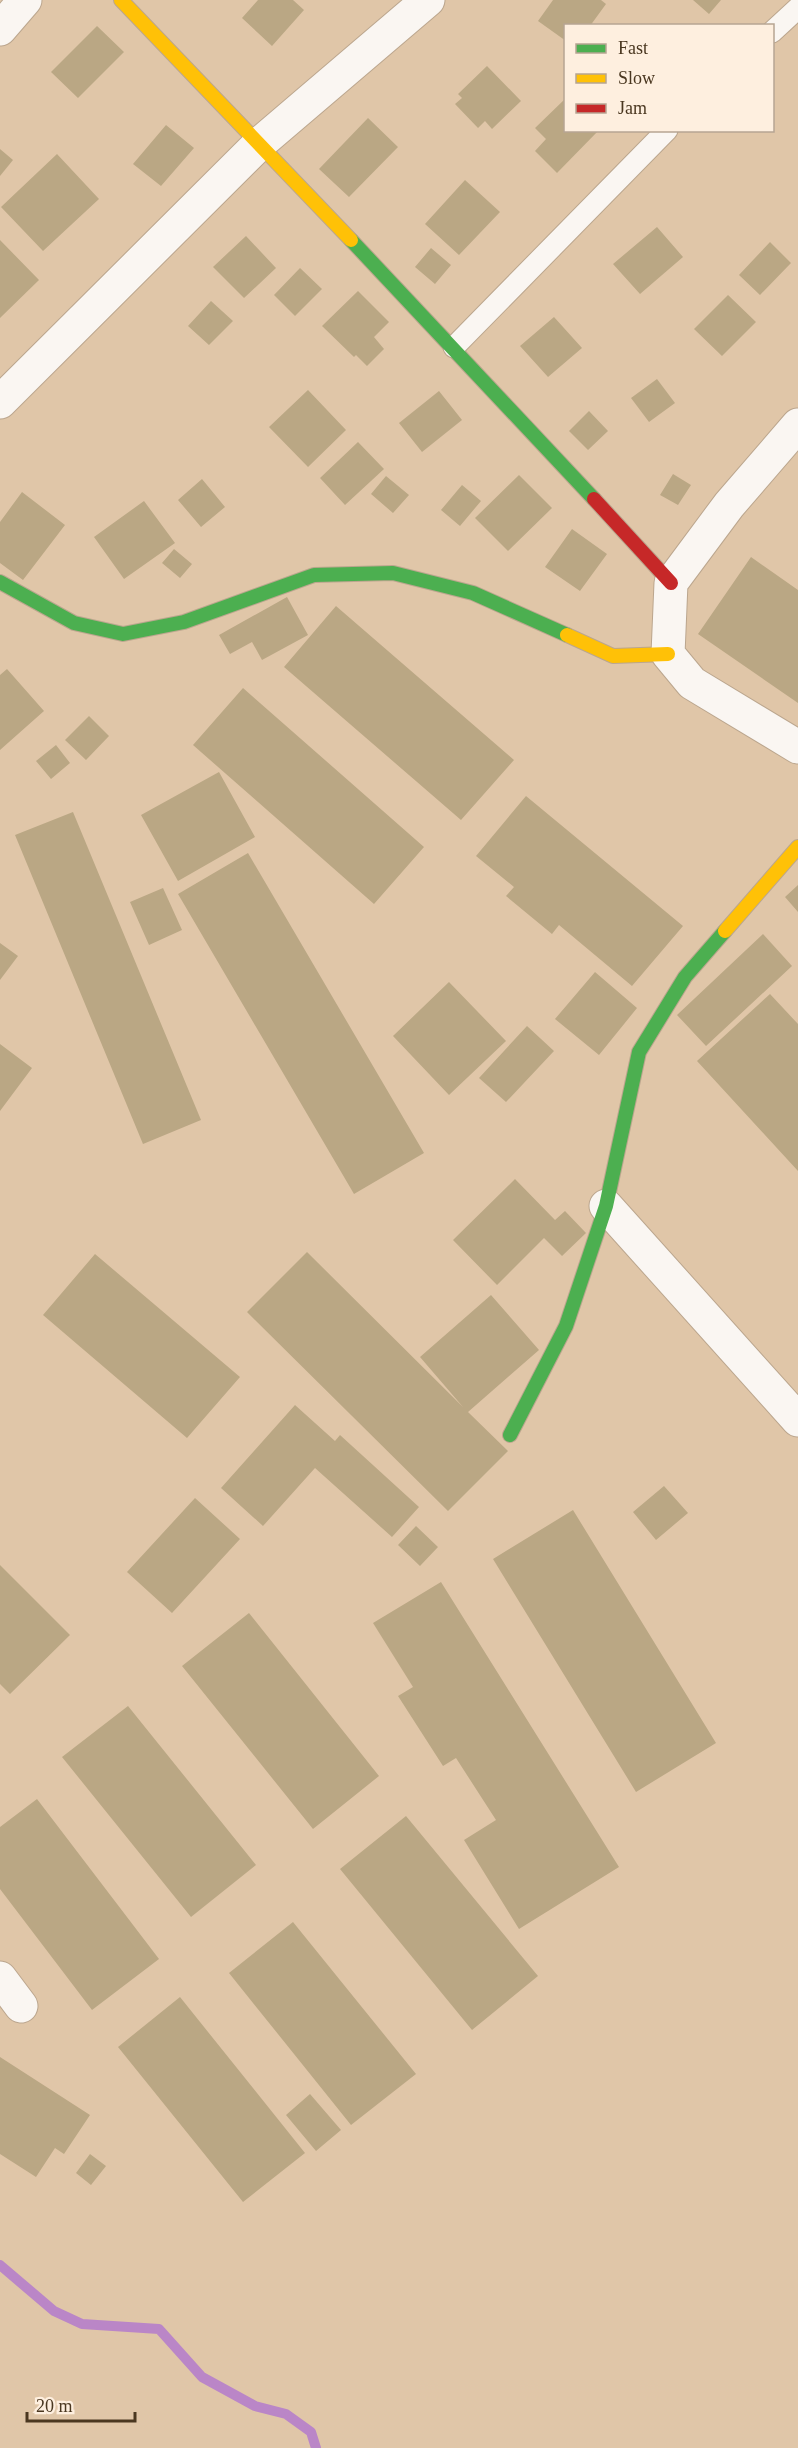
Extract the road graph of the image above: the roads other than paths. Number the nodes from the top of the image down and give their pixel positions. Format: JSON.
{"nodes":[{"id":1,"x":25,"y":0,"type":"edge"},
{"id":2,"x":121,"y":0,"type":"edge"},
{"id":3,"x":428,"y":0,"type":"edge"},
{"id":4,"x":798,"y":8,"type":"edge"},
{"id":5,"x":0,"y":29,"type":"edge"},
{"id":6,"x":774,"y":30,"type":"edge"},
{"id":7,"x":665,"y":132,"type":"edge"},
{"id":8,"x":258,"y":145,"type":"junction"},
{"id":9,"x":454,"y":346,"type":"junction"},
{"id":10,"x":0,"y":402,"type":"edge"},
{"id":11,"x":798,"y":424,"type":"edge"},
{"id":12,"x":0,"y":582,"type":"edge"},
{"id":13,"x":671,"y":583,"type":"junction"},
{"id":14,"x":668,"y":654,"type":"junction"},
{"id":15,"x":798,"y":747,"type":"edge"},
{"id":16,"x":798,"y":847,"type":"edge"},
{"id":17,"x":606,"y":1206,"type":"junction"},
{"id":18,"x":798,"y":1420,"type":"edge"},
{"id":19,"x":510,"y":1435,"type":"dead end"},
{"id":20,"x":0,"y":1978,"type":"edge"},
{"id":21,"x":21,"y":2006,"type":"dead end"}],
"edges":[{"from":1,"to":5,"type":"street"},
{"from":2,"to":8,"type":"street"},
{"from":3,"to":8,"type":"street"},
{"from":4,"to":6,"type":"lane"},
{"from":7,"to":9,"type":"lane"},
{"from":8,"to":9,"type":"street"},
{"from":8,"to":10,"type":"street"},
{"from":9,"to":13,"type":"street"},
{"from":11,"to":13,"type":"street"},
{"from":12,"to":14,"type":"street"},
{"from":13,"to":14,"type":"street"},
{"from":14,"to":15,"type":"street"},
{"from":16,"to":17,"type":"street"},
{"from":17,"to":18,"type":"street"},
{"from":17,"to":19,"type":"street"},
{"from":20,"to":21,"type":"street"}]}
